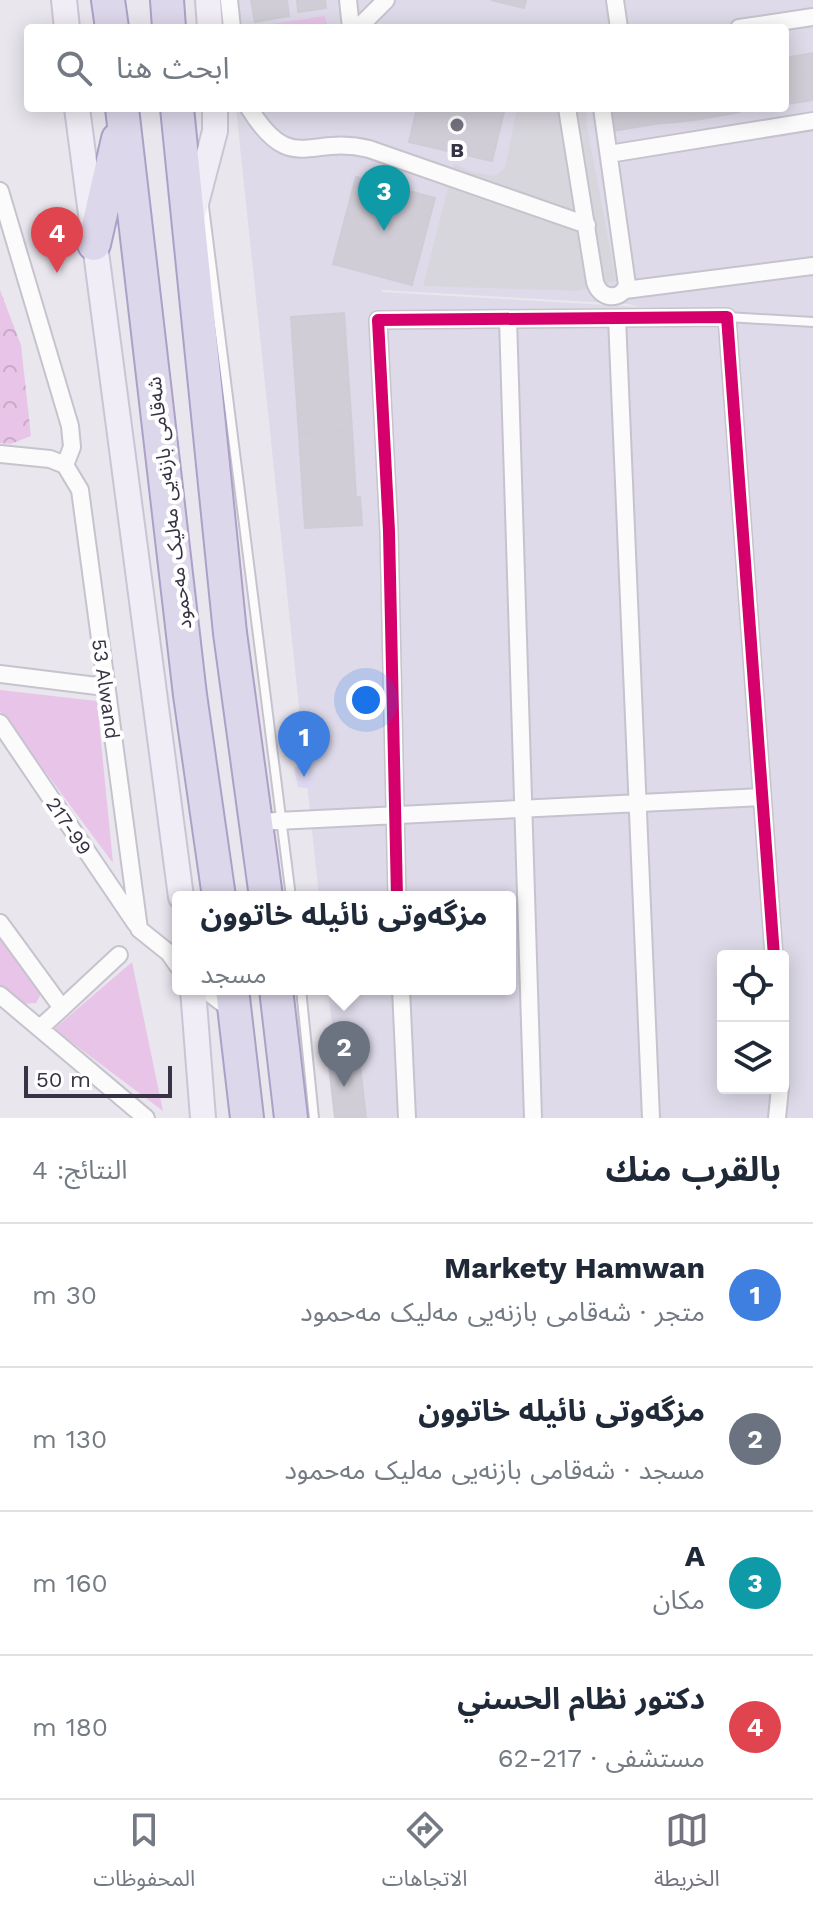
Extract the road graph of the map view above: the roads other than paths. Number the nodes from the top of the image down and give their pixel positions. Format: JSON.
{"nodes":[{"id":1,"x":64,"y":0,"type":"edge"},
{"id":2,"x":108,"y":0,"type":"edge"},
{"id":3,"x":167,"y":0,"type":"edge"},
{"id":4,"x":208,"y":0,"type":"edge"},
{"id":5,"x":229,"y":0,"type":"edge"},
{"id":6,"x":348,"y":0,"type":"edge"},
{"id":7,"x":386,"y":0,"type":"edge"},
{"id":8,"x":615,"y":0,"type":"edge"},
{"id":9,"x":813,"y":17,"type":"edge"},
{"id":10,"x":67,"y":24,"type":"edge"},
{"id":11,"x":111,"y":24,"type":"edge"},
{"id":12,"x":169,"y":24,"type":"edge"},
{"id":13,"x":210,"y":24,"type":"edge"},
{"id":14,"x":232,"y":24,"type":"edge"},
{"id":15,"x":351,"y":24,"type":"edge"},
{"id":16,"x":362,"y":24,"type":"edge"},
{"id":17,"x":618,"y":24,"type":"edge"},
{"id":18,"x":766,"y":24,"type":"edge"},
{"id":19,"x":78,"y":112,"type":"edge"},
{"id":20,"x":122,"y":112,"type":"edge"},
{"id":21,"x":177,"y":112,"type":"edge"},
{"id":22,"x":215,"y":112,"type":"edge"},
{"id":23,"x":568,"y":112,"type":"edge"},
{"id":24,"x":603,"y":112,"type":"edge"},
{"id":25,"x":254,"y":115,"type":"edge"},
{"id":26,"x":813,"y":121,"type":"edge"},
{"id":27,"x":609,"y":154,"type":"junction"},
{"id":28,"x":201,"y":184,"type":"junction"},
{"id":29,"x":0,"y":191,"type":"edge"},
{"id":30,"x":3,"y":211,"type":"edge"},
{"id":31,"x":587,"y":225,"type":"junction"},
{"id":32,"x":189,"y":233,"type":"junction"},
{"id":33,"x":94,"y":244,"type":"junction"},
{"id":34,"x":813,"y":266,"type":"edge"},
{"id":35,"x":625,"y":290,"type":"junction"},
{"id":36,"x":727,"y":317,"type":"junction"},
{"id":37,"x":617,"y":318,"type":"junction"},
{"id":38,"x":508,"y":319,"type":"junction"},
{"id":39,"x":813,"y":322,"type":"edge"},
{"id":40,"x":0,"y":454,"type":"edge"},
{"id":41,"x":65,"y":465,"type":"junction"},
{"id":42,"x":230,"y":633,"type":"junction"},
{"id":43,"x":185,"y":636,"type":"junction"},
{"id":44,"x":0,"y":674,"type":"edge"},
{"id":45,"x":105,"y":687,"type":"junction"},
{"id":46,"x":237,"y":687,"type":"junction"},
{"id":47,"x":190,"y":695,"type":"junction"},
{"id":48,"x":0,"y":723,"type":"edge"},
{"id":49,"x":762,"y":797,"type":"junction"},
{"id":50,"x":638,"y":804,"type":"junction"},
{"id":51,"x":524,"y":809,"type":"junction"},
{"id":52,"x":393,"y":815,"type":"junction"},
{"id":53,"x":270,"y":821,"type":"junction"},
{"id":54,"x":180,"y":891,"type":"edge"},
{"id":55,"x":218,"y":891,"type":"edge"},
{"id":56,"x":266,"y":891,"type":"edge"},
{"id":57,"x":289,"y":891,"type":"edge"},
{"id":58,"x":397,"y":891,"type":"edge"},
{"id":59,"x":0,"y":923,"type":"edge"},
{"id":60,"x":139,"y":929,"type":"junction"},
{"id":61,"x":774,"y":950,"type":"edge"},
{"id":62,"x":119,"y":955,"type":"dead end"},
{"id":63,"x":172,"y":957,"type":"edge"},
{"id":64,"x":0,"y":995,"type":"edge"},
{"id":65,"x":193,"y":995,"type":"edge"},
{"id":66,"x":277,"y":995,"type":"edge"},
{"id":67,"x":302,"y":995,"type":"edge"},
{"id":68,"x":401,"y":995,"type":"edge"},
{"id":69,"x":234,"y":1001,"type":"edge"},
{"id":70,"x":62,"y":1008,"type":"junction"},
{"id":71,"x":41,"y":1027,"type":"junction"},
{"id":72,"x":779,"y":1094,"type":"edge"},
{"id":73,"x":146,"y":1118,"type":"edge"},
{"id":74,"x":203,"y":1118,"type":"edge"},
{"id":75,"x":247,"y":1118,"type":"edge"},
{"id":76,"x":291,"y":1118,"type":"edge"},
{"id":77,"x":314,"y":1118,"type":"edge"},
{"id":78,"x":407,"y":1118,"type":"edge"},
{"id":79,"x":533,"y":1118,"type":"edge"},
{"id":80,"x":651,"y":1118,"type":"edge"},
{"id":81,"x":777,"y":1118,"type":"edge"}],
"edges":[{"from":1,"to":10,"type":"main road"},
{"from":2,"to":11,"type":"highway"},
{"from":3,"to":12,"type":"highway"},
{"from":4,"to":13,"type":"main road"},
{"from":5,"to":14,"type":"street"},
{"from":6,"to":15,"type":"street"},
{"from":7,"to":16,"type":"street"},
{"from":8,"to":17,"type":"street"},
{"from":9,"to":18,"type":"street"},
{"from":19,"to":33,"type":"main road"},
{"from":20,"to":33,"type":"highway"},
{"from":20,"to":43,"type":"highway","name":"شەقامی بازنەیی مەلیک مەحمود"},
{"from":21,"to":32,"type":"highway"},
{"from":22,"to":28,"type":"main road"},
{"from":23,"to":31,"type":"street"},
{"from":24,"to":27,"type":"street"},
{"from":25,"to":31,"type":"street"},
{"from":26,"to":27,"type":"street"},
{"from":27,"to":35,"type":"street"},
{"from":28,"to":32,"type":"main road"},
{"from":28,"to":53,"type":"lane"},
{"from":29,"to":30,"type":"street"},
{"from":30,"to":41,"type":"street"},
{"from":31,"to":35,"type":"street"},
{"from":32,"to":42,"type":"highway"},
{"from":33,"to":54,"type":"main road"},
{"from":34,"to":35,"type":"street"},
{"from":36,"to":37,"type":"street"},
{"from":36,"to":39,"type":"lane"},
{"from":36,"to":49,"type":"street"},
{"from":37,"to":38,"type":"street"},
{"from":37,"to":50,"type":"street"},
{"from":38,"to":51,"type":"street"},
{"from":38,"to":52,"type":"street"},
{"from":40,"to":41,"type":"street"},
{"from":41,"to":45,"type":"street","name":"53 Alwand"},
{"from":42,"to":43,"type":"highway"},
{"from":42,"to":46,"type":"highway"},
{"from":43,"to":47,"type":"highway","name":"شەقامی بازنەیی مەلیک مەحمود"},
{"from":44,"to":45,"type":"street"},
{"from":45,"to":60,"type":"street","name":"53 Alwand"},
{"from":46,"to":47,"type":"highway"},
{"from":46,"to":53,"type":"highway"},
{"from":47,"to":55,"type":"highway","name":"شەقامی بازنەیی مەلیک مەحمود"},
{"from":48,"to":60,"type":"street","name":"217-99"},
{"from":49,"to":50,"type":"street"},
{"from":49,"to":61,"type":"street"},
{"from":50,"to":51,"type":"street"},
{"from":50,"to":80,"type":"street"},
{"from":51,"to":52,"type":"street"},
{"from":51,"to":79,"type":"street"},
{"from":52,"to":53,"type":"street"},
{"from":52,"to":58,"type":"street"},
{"from":53,"to":56,"type":"highway"},
{"from":53,"to":57,"type":"lane"},
{"from":59,"to":70,"type":"street"},
{"from":60,"to":63,"type":"street"},
{"from":62,"to":70,"type":"street"},
{"from":64,"to":71,"type":"street"},
{"from":65,"to":74,"type":"main road"},
{"from":66,"to":76,"type":"highway"},
{"from":67,"to":77,"type":"lane"},
{"from":68,"to":78,"type":"street"},
{"from":69,"to":75,"type":"highway"},
{"from":70,"to":71,"type":"street"},
{"from":71,"to":73,"type":"street"},
{"from":72,"to":81,"type":"street"}]}
